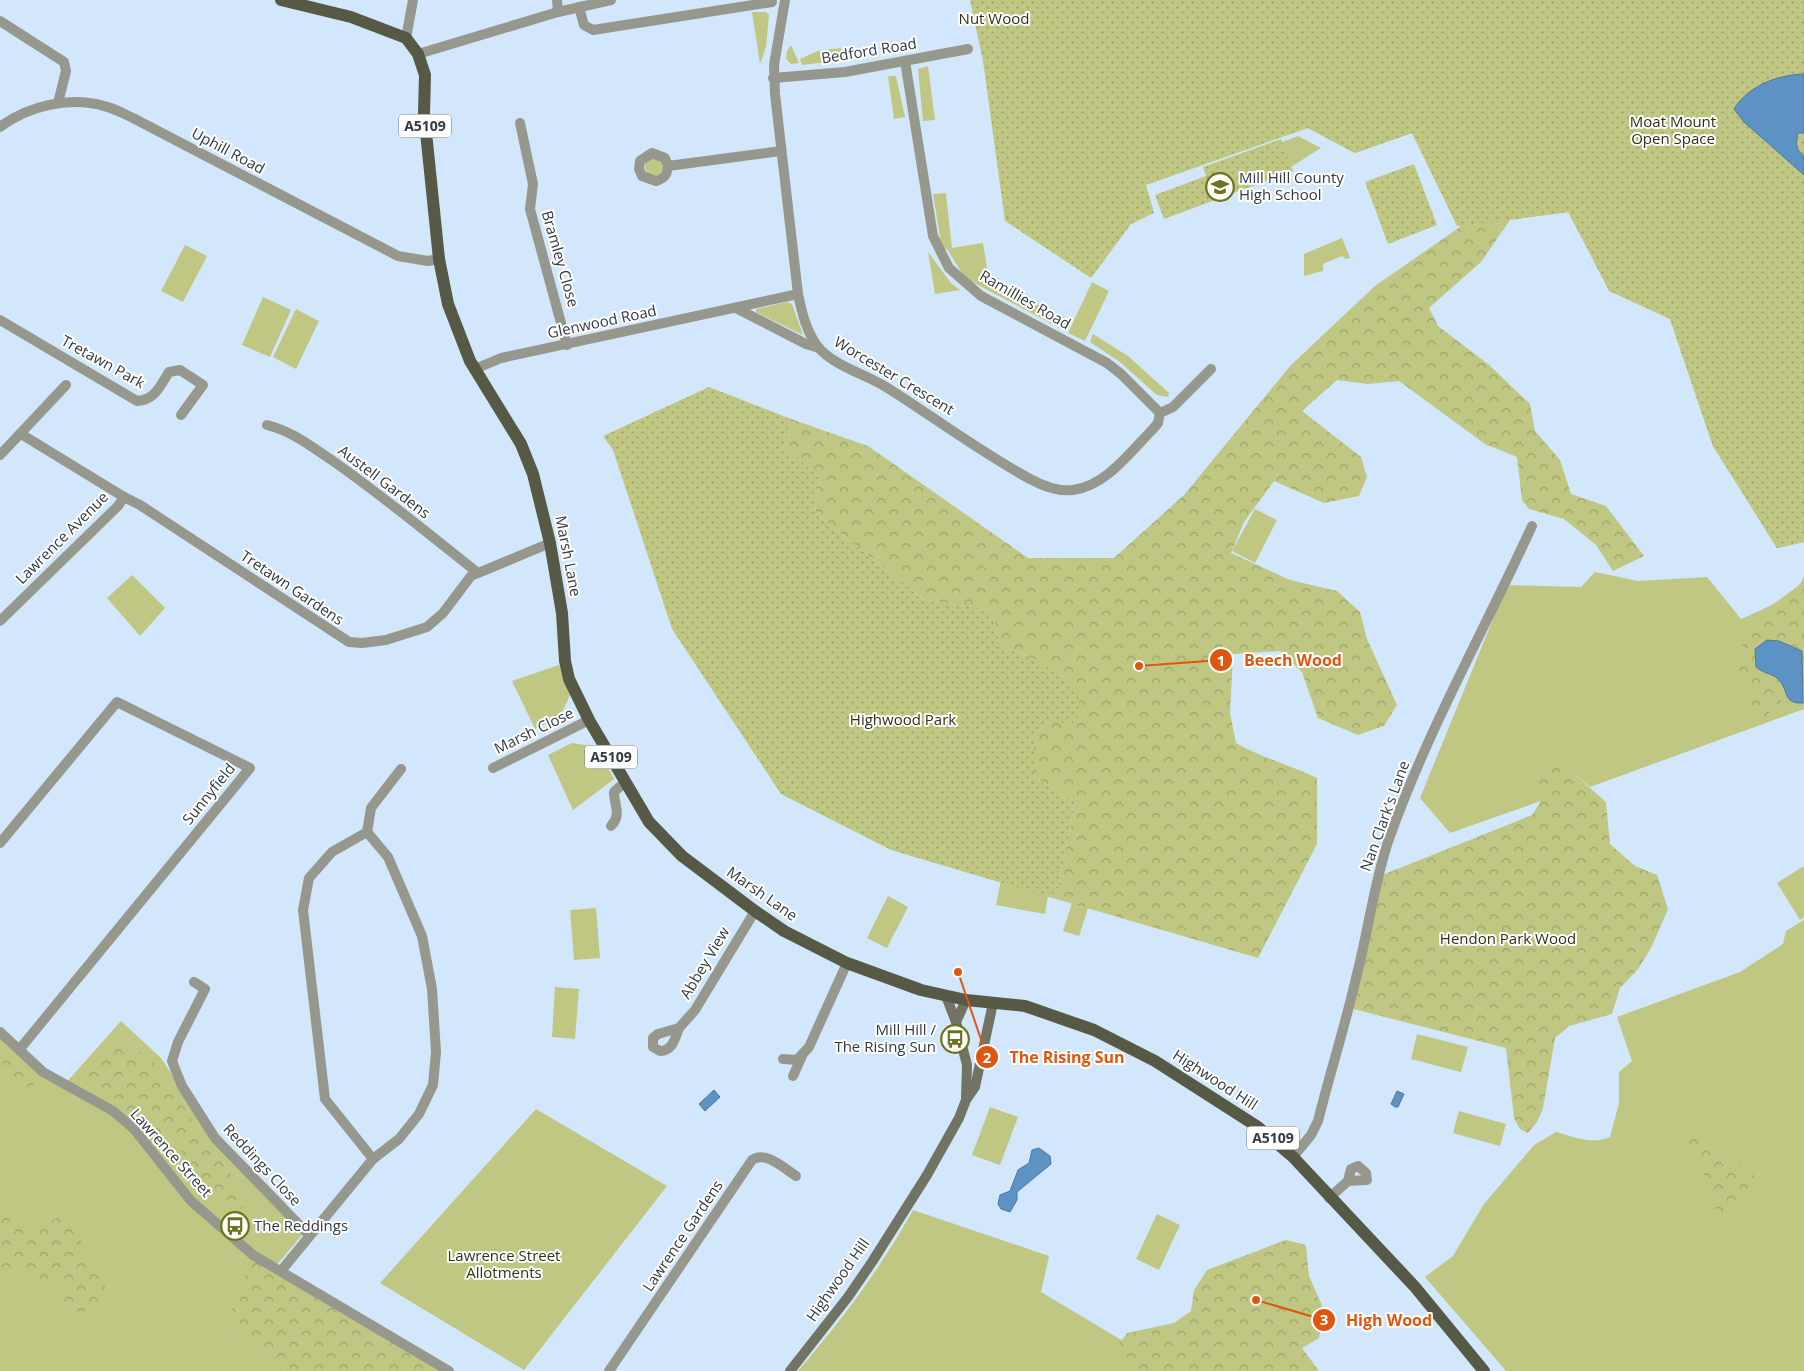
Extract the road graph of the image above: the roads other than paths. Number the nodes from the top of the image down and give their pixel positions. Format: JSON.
{"nodes":[{"id":1,"x":281,"y":0,"type":"edge"},
{"id":2,"x":413,"y":0,"type":"edge"},
{"id":3,"x":557,"y":0,"type":"edge"},
{"id":4,"x":611,"y":0,"type":"edge"},
{"id":5,"x":785,"y":0,"type":"edge"},
{"id":6,"x":772,"y":2,"type":"dead end"},
{"id":7,"x":579,"y":7,"type":"junction"},
{"id":8,"x":558,"y":12,"type":"junction"},
{"id":9,"x":0,"y":21,"type":"edge"},
{"id":10,"x":406,"y":38,"type":"junction"},
{"id":11,"x":968,"y":49,"type":"dead end"},
{"id":12,"x":418,"y":54,"type":"junction"},
{"id":13,"x":905,"y":62,"type":"junction"},
{"id":14,"x":773,"y":78,"type":"junction"},
{"id":15,"x":58,"y":102,"type":"junction"},
{"id":16,"x":520,"y":123,"type":"dead end"},
{"id":17,"x":0,"y":128,"type":"edge"},
{"id":18,"x":781,"y":151,"type":"junction"},
{"id":19,"x":668,"y":166,"type":"dead end"},
{"id":20,"x":439,"y":259,"type":"junction"},
{"id":21,"x":798,"y":294,"type":"junction"},
{"id":22,"x":736,"y":308,"type":"junction"},
{"id":23,"x":0,"y":320,"type":"edge"},
{"id":24,"x":567,"y":345,"type":"junction"},
{"id":25,"x":819,"y":348,"type":"junction"},
{"id":26,"x":475,"y":369,"type":"junction"},
{"id":27,"x":1211,"y":369,"type":"dead end"},
{"id":28,"x":66,"y":384,"type":"dead end"},
{"id":29,"x":1160,"y":413,"type":"junction"},
{"id":30,"x":181,"y":415,"type":"dead end"},
{"id":31,"x":267,"y":425,"type":"dead end"},
{"id":32,"x":21,"y":434,"type":"junction"},
{"id":33,"x":0,"y":455,"type":"edge"},
{"id":34,"x":124,"y":497,"type":"junction"},
{"id":35,"x":1532,"y":526,"type":"dead end"},
{"id":36,"x":550,"y":543,"type":"junction"},
{"id":37,"x":478,"y":573,"type":"junction"},
{"id":38,"x":0,"y":621,"type":"edge"},
{"id":39,"x":589,"y":720,"type":"junction"},
{"id":40,"x":492,"y":768,"type":"dead end"},
{"id":41,"x":401,"y":769,"type":"dead end"},
{"id":42,"x":625,"y":782,"type":"junction"},
{"id":43,"x":611,"y":826,"type":"dead end"},
{"id":44,"x":367,"y":832,"type":"junction"},
{"id":45,"x":0,"y":843,"type":"edge"},
{"id":46,"x":755,"y":911,"type":"junction"},
{"id":47,"x":847,"y":963,"type":"junction"},
{"id":48,"x":194,"y":982,"type":"dead end"},
{"id":49,"x":946,"y":996,"type":"junction"},
{"id":50,"x":966,"y":1000,"type":"junction"},
{"id":51,"x":993,"y":1002,"type":"junction"},
{"id":52,"x":956,"y":1022,"type":"junction"},
{"id":53,"x":679,"y":1028,"type":"dead end"},
{"id":54,"x":0,"y":1032,"type":"edge"},
{"id":55,"x":19,"y":1050,"type":"junction"},
{"id":56,"x":802,"y":1055,"type":"junction"},
{"id":57,"x":783,"y":1059,"type":"dead end"},
{"id":58,"x":793,"y":1076,"type":"dead end"},
{"id":59,"x":966,"y":1100,"type":"junction"},
{"id":60,"x":1293,"y":1157,"type":"junction"},
{"id":61,"x":373,"y":1159,"type":"junction"},
{"id":62,"x":796,"y":1176,"type":"dead end"},
{"id":63,"x":1348,"y":1181,"type":"dead end"},
{"id":64,"x":1329,"y":1198,"type":"junction"},
{"id":65,"x":309,"y":1236,"type":"junction"},
{"id":66,"x":281,"y":1271,"type":"junction"},
{"id":67,"x":449,"y":1371,"type":"edge"},
{"id":68,"x":609,"y":1371,"type":"edge"},
{"id":69,"x":790,"y":1371,"type":"edge"},
{"id":70,"x":1484,"y":1371,"type":"edge"}],
"edges":[{"from":1,"to":10,"type":"main road"},
{"from":2,"to":10,"type":"street"},
{"from":3,"to":8,"type":"street"},
{"from":4,"to":7,"type":"street"},
{"from":5,"to":14,"type":"street","name":"Worcester Crescent"},
{"from":6,"to":7,"type":"street"},
{"from":7,"to":8,"type":"street"},
{"from":8,"to":12,"type":"street"},
{"from":9,"to":15,"type":"street"},
{"from":10,"to":12,"type":"main road","name":"Marsh Lane","number":"A5109"},
{"from":11,"to":13,"type":"street","name":"Bedford Road"},
{"from":12,"to":20,"type":"main road","name":"Marsh Lane","number":"A5109"},
{"from":13,"to":14,"type":"street","name":"Bedford Road"},
{"from":13,"to":29,"type":"street","name":"Ramillies Road"},
{"from":14,"to":18,"type":"street","name":"Worcester Crescent"},
{"from":15,"to":17,"type":"street","name":"Uphill Road"},
{"from":15,"to":20,"type":"street","name":"Uphill Road"},
{"from":16,"to":24,"type":"street","name":"Bramley Close"},
{"from":18,"to":19,"type":"street"},
{"from":18,"to":21,"type":"street","name":"Worcester Crescent"},
{"from":20,"to":26,"type":"main road","name":"Marsh Lane","number":"A5109"},
{"from":21,"to":22,"type":"street","name":"Glenwood Road"},
{"from":21,"to":25,"type":"street","name":"Worcester Crescent"},
{"from":22,"to":24,"type":"street","name":"Glenwood Road"},
{"from":22,"to":25,"type":"street"},
{"from":23,"to":30,"type":"street","name":"Tretawn Park"},
{"from":24,"to":26,"type":"street","name":"Glenwood Road"},
{"from":25,"to":29,"type":"street","name":"Worcester Crescent"},
{"from":26,"to":36,"type":"main road","name":"Marsh Lane","number":"A5109"},
{"from":27,"to":29,"type":"street"},
{"from":28,"to":32,"type":"street"},
{"from":31,"to":37,"type":"street","name":"Austell Gardens"},
{"from":32,"to":33,"type":"street"},
{"from":32,"to":34,"type":"street","name":"Tretawn Gardens"},
{"from":34,"to":37,"type":"street","name":"Tretawn Gardens"},
{"from":34,"to":38,"type":"street","name":"Lawrence Avenue"},
{"from":35,"to":60,"type":"street","name":"Nan Clark's Lane"},
{"from":36,"to":37,"type":"street","name":"Tretawn Gardens"},
{"from":36,"to":39,"type":"main road","name":"Marsh Lane","number":"A5109"},
{"from":39,"to":40,"type":"street","name":"Marsh Close"},
{"from":39,"to":42,"type":"main road","name":"Marsh Lane","number":"A5109"},
{"from":41,"to":44,"type":"street"},
{"from":42,"to":43,"type":"street"},
{"from":42,"to":46,"type":"main road","name":"Marsh Lane","number":"A5109"},
{"from":44,"to":61,"type":"street"},
{"from":44,"to":61,"type":"street"},
{"from":45,"to":55,"type":"street","name":"Sunnyfield"},
{"from":46,"to":47,"type":"main road","name":"Marsh Lane","number":"A5109"},
{"from":46,"to":53,"type":"street","name":"Abbey View"},
{"from":47,"to":49,"type":"main road","name":"Marsh Lane","number":"A5109"},
{"from":47,"to":56,"type":"street"},
{"from":48,"to":65,"type":"street","name":"Reddings Close"},
{"from":49,"to":50,"type":"main road","name":"Marsh Lane","number":"A5109"},
{"from":49,"to":52,"type":"main road","name":"Highwood Hill"},
{"from":50,"to":51,"type":"main road","name":"Marsh Lane","number":"A5109"},
{"from":50,"to":52,"type":"main road"},
{"from":51,"to":59,"type":"main road","name":"Highwood Hill"},
{"from":51,"to":60,"type":"main road","name":"Highwood Hill","number":"A5109"},
{"from":52,"to":59,"type":"main road","name":"Highwood Hill"},
{"from":54,"to":55,"type":"street","name":"Lawrence Street"},
{"from":55,"to":66,"type":"street","name":"Lawrence Street"},
{"from":56,"to":57,"type":"street"},
{"from":56,"to":58,"type":"street"},
{"from":59,"to":69,"type":"main road","name":"Highwood Hill"},
{"from":60,"to":64,"type":"main road","name":"Highwood Hill","number":"A5109"},
{"from":61,"to":65,"type":"street"},
{"from":62,"to":68,"type":"street","name":"Lawrence Gardens"},
{"from":63,"to":64,"type":"street"},
{"from":64,"to":70,"type":"main road","name":"Highwood Hill","number":"A5109"},
{"from":65,"to":66,"type":"street"},
{"from":66,"to":67,"type":"street","name":"Lawrence Street"}]}
